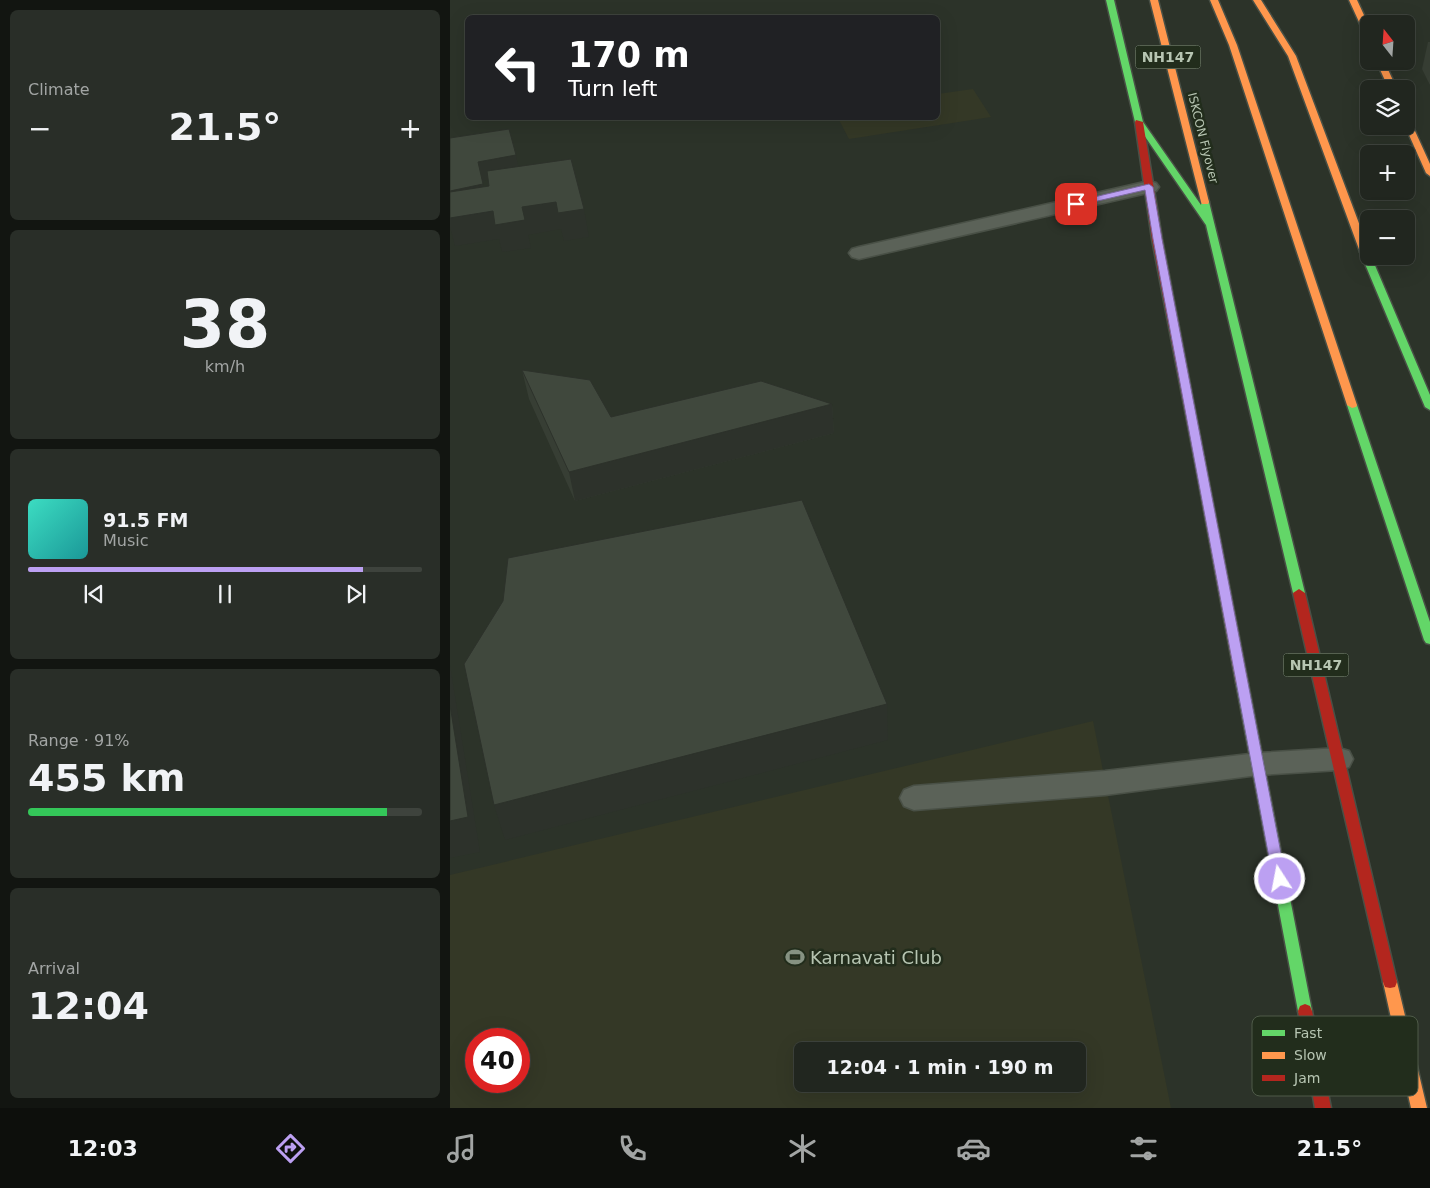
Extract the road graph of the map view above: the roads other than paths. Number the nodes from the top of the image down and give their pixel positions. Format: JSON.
{"nodes":[{"id":1,"x":1110,"y":0,"type":"edge"},
{"id":2,"x":1154,"y":0,"type":"edge"},
{"id":3,"x":1214,"y":0,"type":"edge"},
{"id":4,"x":1256,"y":0,"type":"edge"},
{"id":5,"x":1353,"y":0,"type":"edge"},
{"id":6,"x":1360,"y":15,"type":"edge"},
{"id":7,"x":1139,"y":122,"type":"junction"},
{"id":8,"x":1413,"y":135,"type":"edge"},
{"id":9,"x":1430,"y":173,"type":"edge"},
{"id":10,"x":1149,"y":187,"type":"junction"},
{"id":11,"x":1210,"y":224,"type":"junction"},
{"id":12,"x":859,"y":254,"type":"dead end"},
{"id":13,"x":1430,"y":407,"type":"edge"},
{"id":14,"x":1430,"y":640,"type":"edge"},
{"id":15,"x":1339,"y":759,"type":"junction"},
{"id":16,"x":1258,"y":764,"type":"junction"},
{"id":17,"x":914,"y":798,"type":"dead end"},
{"id":18,"x":1306,"y":1016,"type":"edge"},
{"id":19,"x":1398,"y":1016,"type":"edge"}],
"edges":[{"from":1,"to":7,"type":"main road"},
{"from":2,"to":11,"type":"main road","name":"ISKCON Flyover","number":"NH147"},
{"from":3,"to":14,"type":"main road"},
{"from":4,"to":13,"type":"main road"},
{"from":5,"to":6,"type":"main road"},
{"from":7,"to":10,"type":"main road"},
{"from":7,"to":11,"type":"main road"},
{"from":8,"to":9,"type":"main road"},
{"from":10,"to":12,"type":"lane"},
{"from":10,"to":16,"type":"main road"},
{"from":11,"to":15,"type":"main road","number":"NH147"},
{"from":15,"to":16,"type":"lane"},
{"from":15,"to":19,"type":"main road","number":"NH147"},
{"from":16,"to":17,"type":"lane"},
{"from":16,"to":18,"type":"main road"}]}
